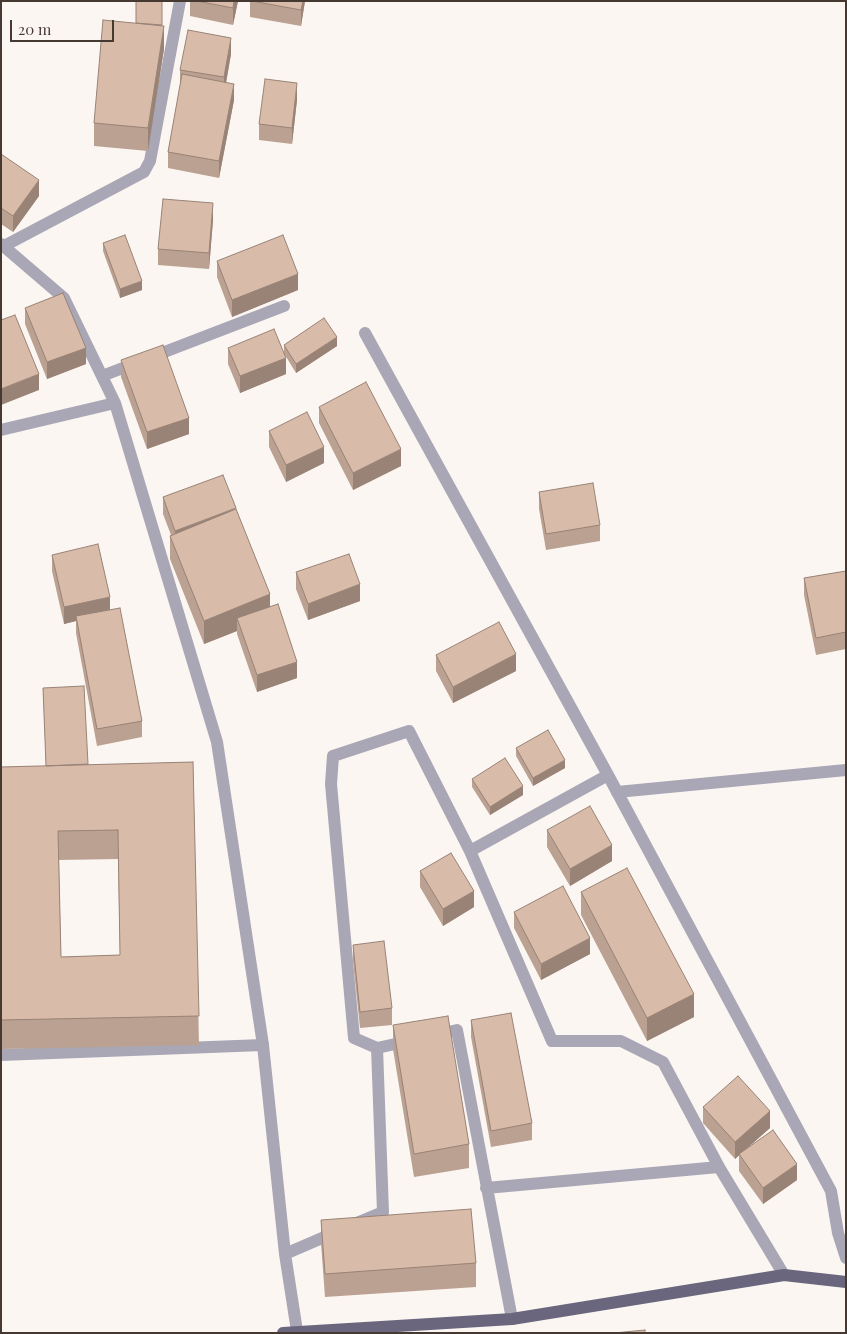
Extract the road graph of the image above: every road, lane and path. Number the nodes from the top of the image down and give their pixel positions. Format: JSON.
{"nodes":[{"id":1,"x":180,"y":1,"type":"edge"},
{"id":2,"x":3,"y":245,"type":"edge"},
{"id":3,"x":284,"y":306,"type":"dead end"},
{"id":4,"x":364,"y":333,"type":"dead end"},
{"id":5,"x":102,"y":376,"type":"junction"},
{"id":6,"x":115,"y":403,"type":"junction"},
{"id":7,"x":1,"y":430,"type":"edge"},
{"id":8,"x":846,"y":770,"type":"edge"},
{"id":9,"x":608,"y":775,"type":"junction"},
{"id":10,"x":617,"y":792,"type":"junction"},
{"id":11,"x":470,"y":851,"type":"junction"},
{"id":12,"x":263,"y":1045,"type":"junction"},
{"id":13,"x":377,"y":1048,"type":"junction"},
{"id":14,"x":1,"y":1055,"type":"edge"},
{"id":15,"x":719,"y":1166,"type":"junction"},
{"id":16,"x":486,"y":1188,"type":"junction"},
{"id":17,"x":285,"y":1254,"type":"junction"},
{"id":18,"x":846,"y":1258,"type":"edge"},
{"id":19,"x":784,"y":1275,"type":"junction"},
{"id":20,"x":846,"y":1282,"type":"edge"},
{"id":21,"x":512,"y":1319,"type":"junction"},
{"id":22,"x":298,"y":1331,"type":"junction"},
{"id":23,"x":284,"y":1333,"type":"edge"}],
"edges":[{"from":1,"to":2,"type":"street"},
{"from":2,"to":5,"type":"street"},
{"from":3,"to":5,"type":"street"},
{"from":4,"to":9,"type":"street"},
{"from":5,"to":6,"type":"street"},
{"from":6,"to":7,"type":"street"},
{"from":6,"to":12,"type":"street"},
{"from":8,"to":10,"type":"street"},
{"from":9,"to":10,"type":"street"},
{"from":9,"to":11,"type":"street"},
{"from":10,"to":18,"type":"street"},
{"from":11,"to":13,"type":"street"},
{"from":11,"to":15,"type":"street"},
{"from":12,"to":14,"type":"street"},
{"from":12,"to":17,"type":"street"},
{"from":13,"to":16,"type":"street"},
{"from":13,"to":17,"type":"street"},
{"from":15,"to":16,"type":"street"},
{"from":15,"to":19,"type":"street"},
{"from":16,"to":21,"type":"street"},
{"from":17,"to":22,"type":"street"},
{"from":19,"to":20,"type":"main road"},
{"from":19,"to":21,"type":"main road"},
{"from":21,"to":22,"type":"main road"},
{"from":22,"to":23,"type":"main road"}]}
